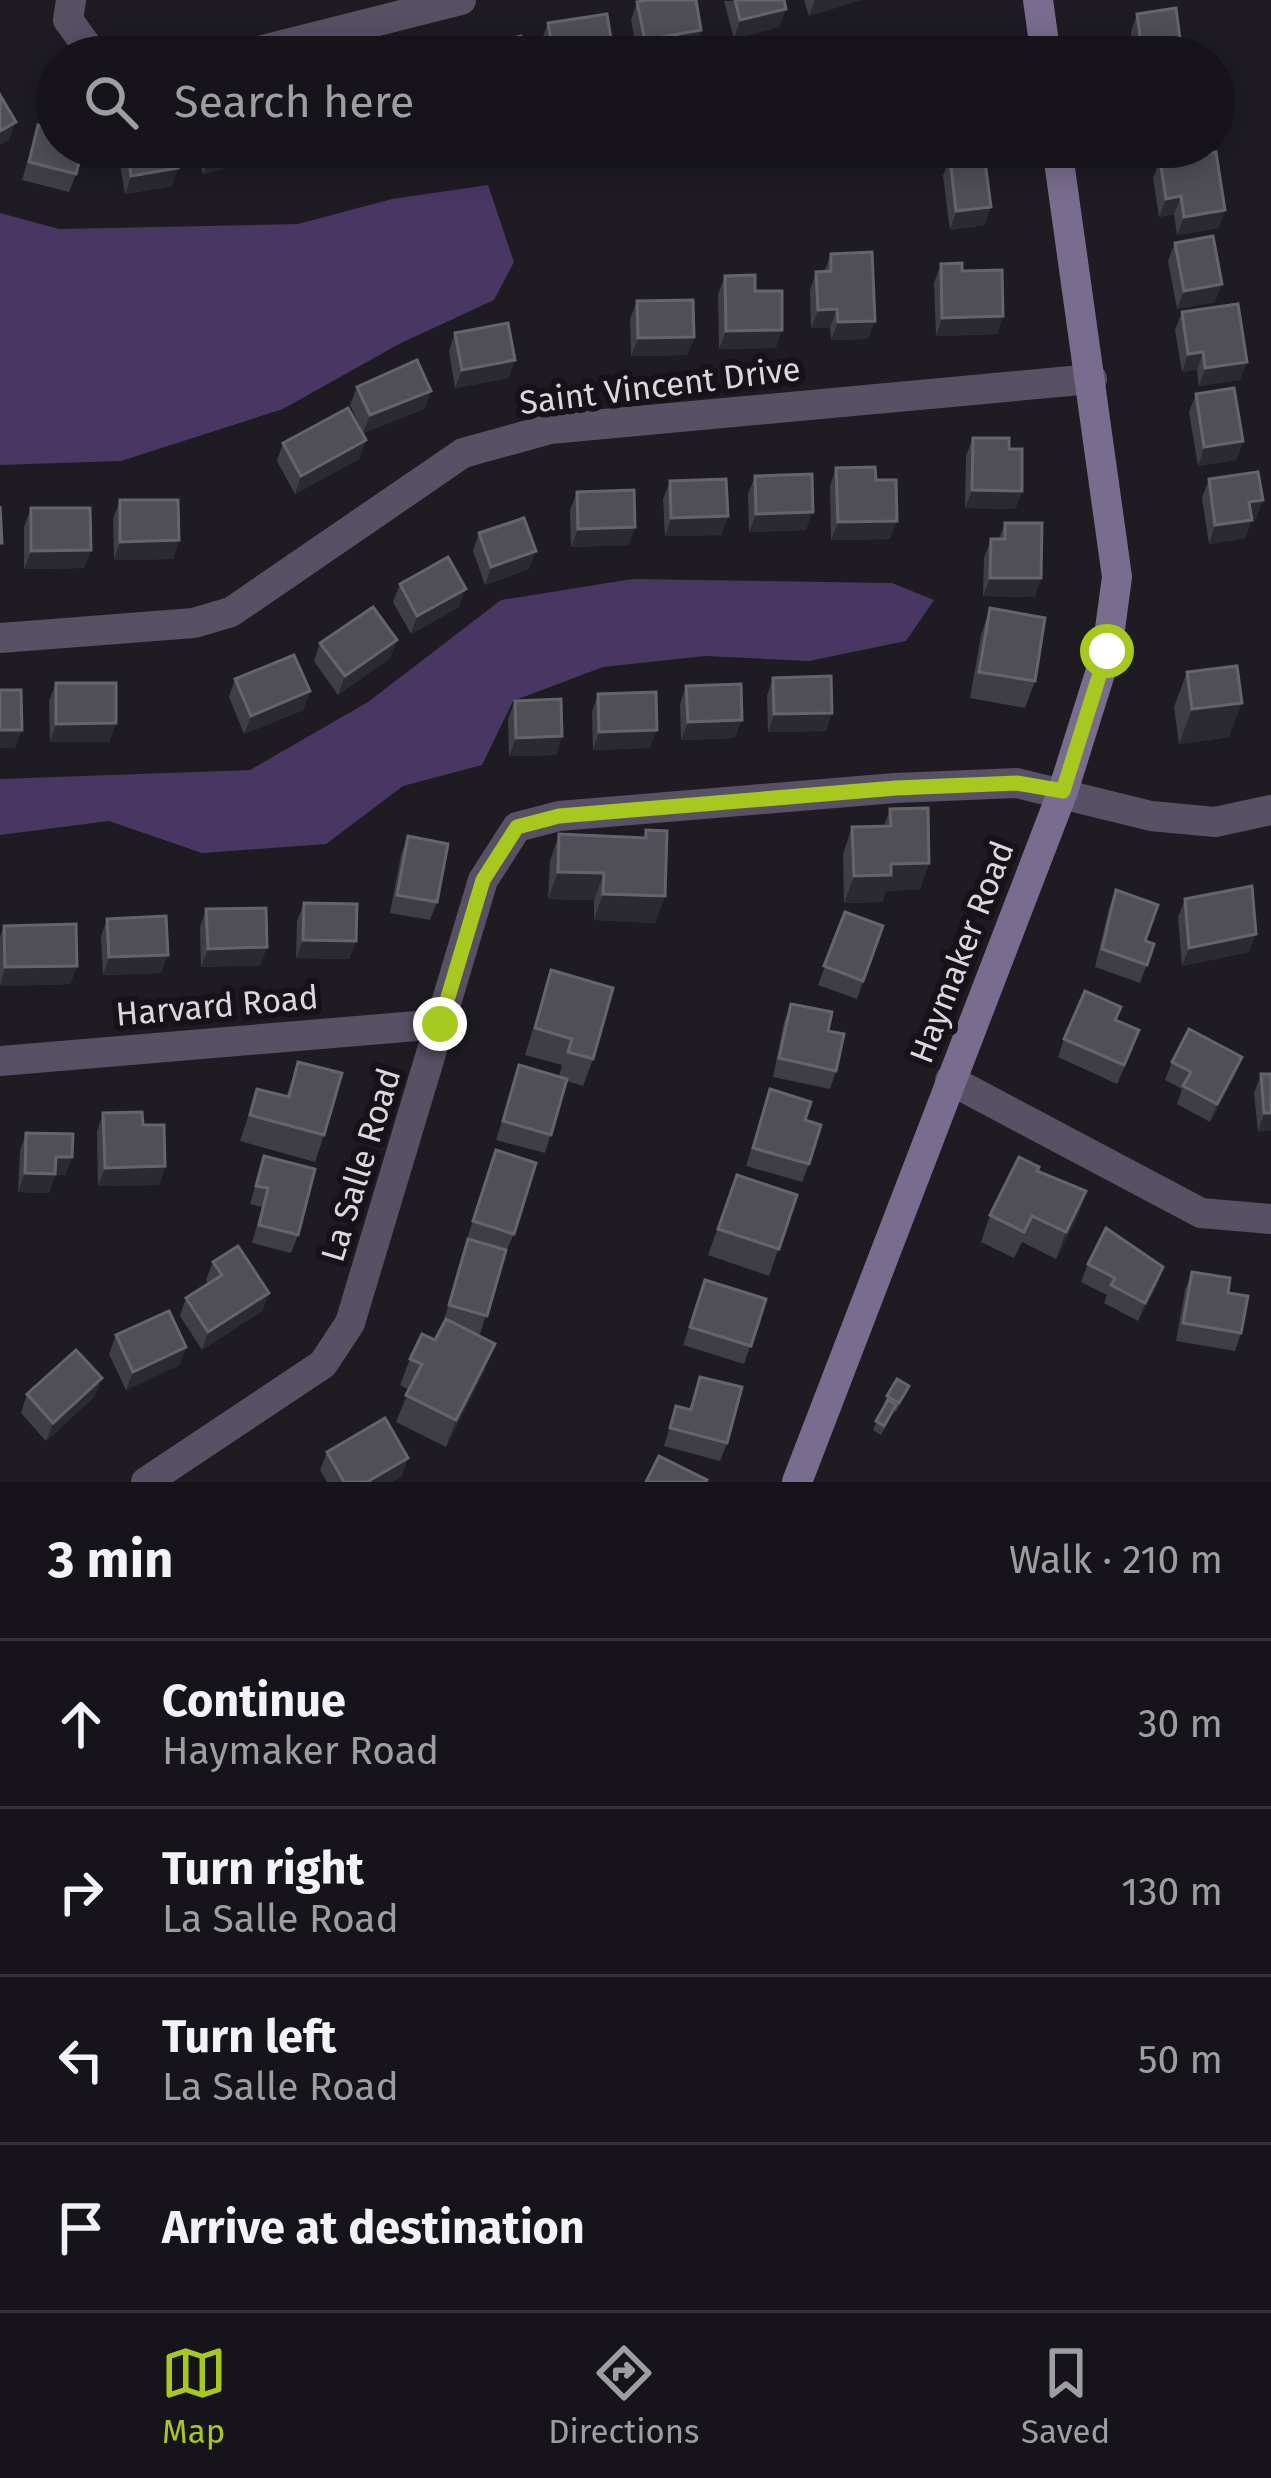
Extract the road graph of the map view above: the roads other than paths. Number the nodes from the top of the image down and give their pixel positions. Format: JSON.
{"nodes":[{"id":1,"x":71,"y":0,"type":"edge"},
{"id":2,"x":461,"y":0,"type":"edge"},
{"id":3,"x":1038,"y":0,"type":"edge"},
{"id":4,"x":80,"y":36,"type":"edge"},
{"id":5,"x":318,"y":36,"type":"edge"},
{"id":6,"x":1043,"y":36,"type":"edge"},
{"id":7,"x":1061,"y":168,"type":"edge"},
{"id":8,"x":1092,"y":379,"type":"junction"},
{"id":9,"x":0,"y":638,"type":"edge"},
{"id":10,"x":1063,"y":791,"type":"junction"},
{"id":11,"x":1271,"y":810,"type":"edge"},
{"id":12,"x":440,"y":1024,"type":"junction"},
{"id":13,"x":0,"y":1060,"type":"edge"},
{"id":14,"x":950,"y":1080,"type":"junction"},
{"id":15,"x":1271,"y":1220,"type":"edge"},
{"id":16,"x":146,"y":1482,"type":"edge"},
{"id":17,"x":797,"y":1482,"type":"edge"}],
"edges":[{"from":1,"to":4,"type":"street"},
{"from":2,"to":5,"type":"street"},
{"from":3,"to":6,"type":"main road"},
{"from":7,"to":8,"type":"main road","name":"Haymaker Road"},
{"from":8,"to":9,"type":"street","name":"Saint Vincent Drive"},
{"from":8,"to":10,"type":"main road","name":"Haymaker Road"},
{"from":10,"to":11,"type":"street"},
{"from":10,"to":12,"type":"street","name":"La Salle Road"},
{"from":10,"to":14,"type":"main road","name":"Haymaker Road"},
{"from":12,"to":13,"type":"street","name":"Harvard Road"},
{"from":12,"to":16,"type":"street","name":"La Salle Road"},
{"from":14,"to":15,"type":"street"},
{"from":14,"to":17,"type":"main road","name":"Haymaker Road"}]}
